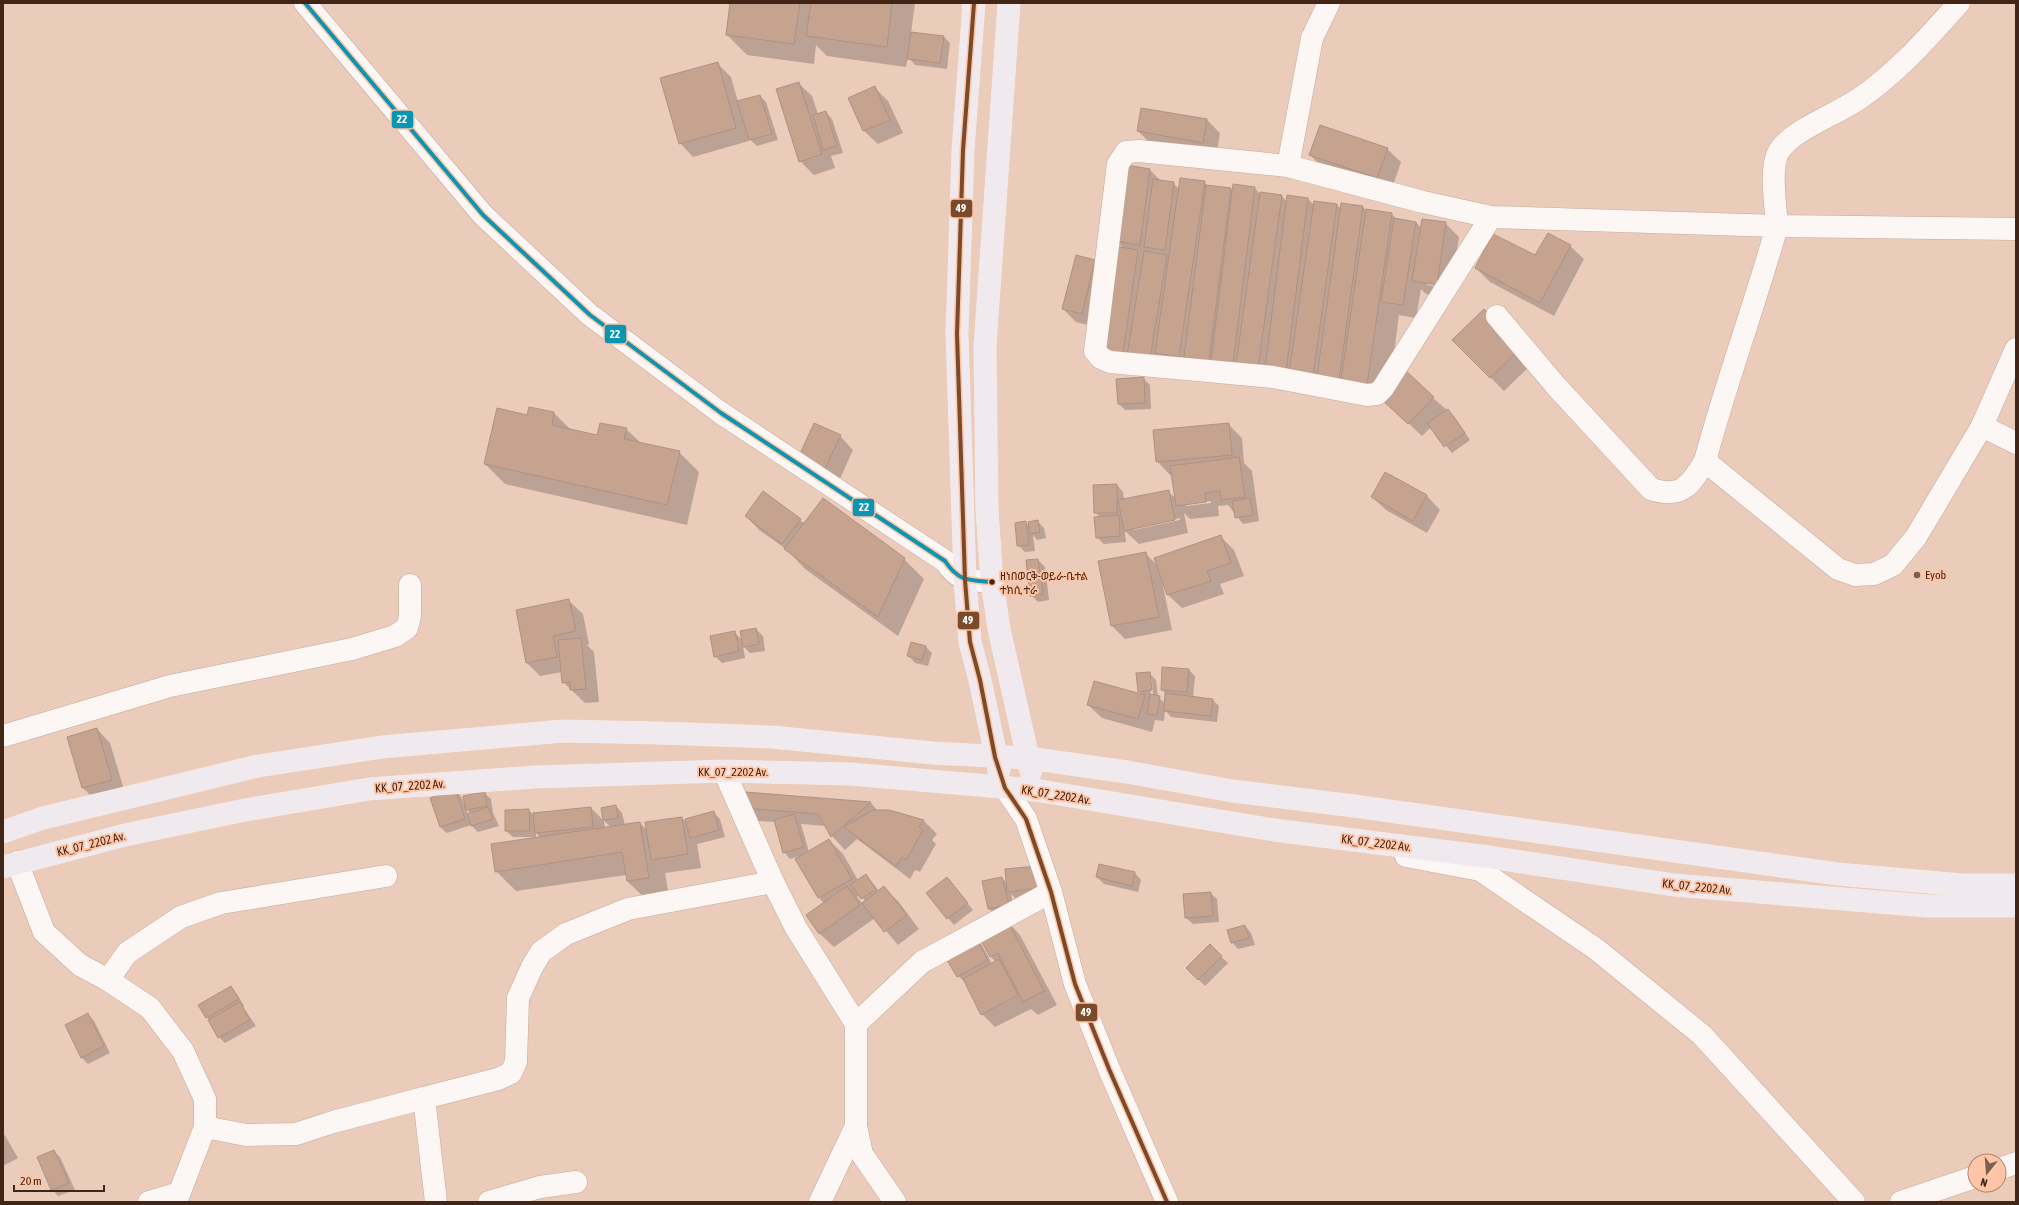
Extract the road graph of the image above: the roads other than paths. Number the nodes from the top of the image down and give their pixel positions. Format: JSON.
{"nodes":[{"id":1,"x":305,"y":3,"type":"edge"},
{"id":2,"x":974,"y":3,"type":"edge"},
{"id":3,"x":1009,"y":3,"type":"edge"},
{"id":4,"x":1329,"y":3,"type":"edge"},
{"id":5,"x":1959,"y":3,"type":"edge"},
{"id":6,"x":1288,"y":166,"type":"junction"},
{"id":7,"x":1491,"y":217,"type":"junction"},
{"id":8,"x":1777,"y":226,"type":"junction"},
{"id":9,"x":2016,"y":229,"type":"edge"},
{"id":10,"x":1497,"y":316,"type":"dead end"},
{"id":11,"x":2016,"y":349,"type":"edge"},
{"id":12,"x":1982,"y":426,"type":"junction"},
{"id":13,"x":2016,"y":443,"type":"edge"},
{"id":14,"x":1705,"y":461,"type":"junction"},
{"id":15,"x":965,"y":580,"type":"junction"},
{"id":16,"x":992,"y":582,"type":"junction"},
{"id":17,"x":410,"y":585,"type":"dead end"},
{"id":18,"x":3,"y":736,"type":"edge"},
{"id":19,"x":995,"y":757,"type":"junction"},
{"id":20,"x":1028,"y":758,"type":"junction"},
{"id":21,"x":724,"y":771,"type":"junction"},
{"id":22,"x":1005,"y":788,"type":"junction"},
{"id":23,"x":1035,"y":790,"type":"junction"},
{"id":24,"x":1026,"y":819,"type":"junction"},
{"id":25,"x":1274,"y":830,"type":"junction"},
{"id":26,"x":3,"y":832,"type":"edge"},
{"id":27,"x":10,"y":864,"type":"edge"},
{"id":28,"x":386,"y":876,"type":"dead end"},
{"id":29,"x":773,"y":882,"type":"junction"},
{"id":30,"x":2016,"y":885,"type":"edge"},
{"id":31,"x":1051,"y":892,"type":"junction"},
{"id":32,"x":2016,"y":906,"type":"edge"},
{"id":33,"x":108,"y":980,"type":"junction"},
{"id":34,"x":856,"y":1024,"type":"junction"},
{"id":35,"x":424,"y":1098,"type":"junction"},
{"id":36,"x":856,"y":1126,"type":"junction"},
{"id":37,"x":205,"y":1127,"type":"junction"},
{"id":38,"x":1967,"y":1180,"type":"edge"},
{"id":39,"x":576,"y":1182,"type":"dead end"},
{"id":40,"x":178,"y":1197,"type":"edge"},
{"id":41,"x":149,"y":1202,"type":"edge"},
{"id":42,"x":436,"y":1202,"type":"edge"},
{"id":43,"x":489,"y":1202,"type":"edge"},
{"id":44,"x":820,"y":1202,"type":"edge"},
{"id":45,"x":896,"y":1202,"type":"edge"},
{"id":46,"x":1167,"y":1202,"type":"edge"},
{"id":47,"x":1854,"y":1202,"type":"edge"},
{"id":48,"x":1901,"y":1202,"type":"edge"}],
"edges":[{"from":1,"to":15,"type":"street"},
{"from":2,"to":15,"type":"main road"},
{"from":3,"to":16,"type":"main road"},
{"from":4,"to":6,"type":"street"},
{"from":5,"to":8,"type":"street"},
{"from":6,"to":7,"type":"street"},
{"from":6,"to":7,"type":"street"},
{"from":7,"to":8,"type":"street"},
{"from":8,"to":9,"type":"street"},
{"from":8,"to":14,"type":"street"},
{"from":10,"to":14,"type":"street"},
{"from":11,"to":12,"type":"street"},
{"from":12,"to":13,"type":"street"},
{"from":12,"to":14,"type":"street"},
{"from":15,"to":16,"type":"street"},
{"from":15,"to":19,"type":"main road"},
{"from":16,"to":20,"type":"main road"},
{"from":17,"to":18,"type":"street"},
{"from":19,"to":20,"type":"main road"},
{"from":19,"to":22,"type":"main road"},
{"from":19,"to":26,"type":"main road"},
{"from":20,"to":23,"type":"main road"},
{"from":20,"to":30,"type":"main road"},
{"from":21,"to":22,"type":"main road","name":"KK_07_2202 Av."},
{"from":21,"to":27,"type":"main road","name":"KK_07_2202 Av."},
{"from":21,"to":29,"type":"street"},
{"from":22,"to":23,"type":"main road","name":"KK_07_2202 Av."},
{"from":22,"to":24,"type":"street"},
{"from":23,"to":24,"type":"street"},
{"from":23,"to":25,"type":"main road","name":"KK_07_2202 Av."},
{"from":24,"to":31,"type":"street"},
{"from":25,"to":32,"type":"main road","name":"KK_07_2202 Av."},
{"from":25,"to":47,"type":"street"},
{"from":27,"to":33,"type":"street"},
{"from":28,"to":33,"type":"street"},
{"from":29,"to":34,"type":"street"},
{"from":29,"to":35,"type":"street"},
{"from":31,"to":34,"type":"street"},
{"from":31,"to":46,"type":"street"},
{"from":33,"to":37,"type":"street"},
{"from":34,"to":36,"type":"street"},
{"from":35,"to":37,"type":"street"},
{"from":35,"to":42,"type":"street"},
{"from":36,"to":44,"type":"street"},
{"from":36,"to":45,"type":"street"},
{"from":37,"to":40,"type":"street"},
{"from":38,"to":48,"type":"street"},
{"from":39,"to":43,"type":"street"},
{"from":40,"to":41,"type":"street"}]}
